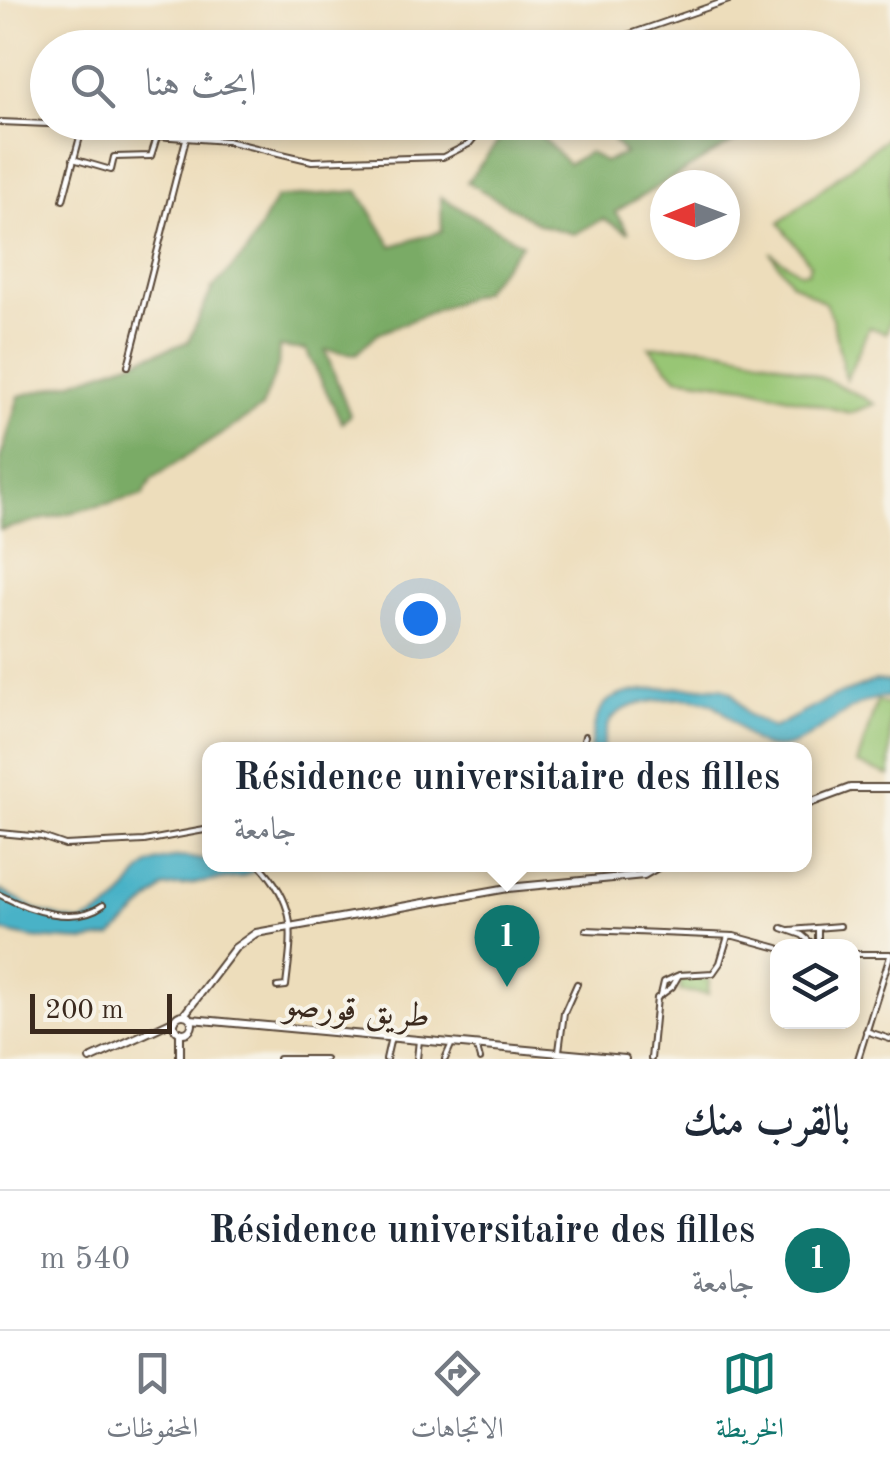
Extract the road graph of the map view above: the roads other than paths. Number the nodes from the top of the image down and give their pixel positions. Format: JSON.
{"nodes":[{"id":1,"x":728,"y":0,"type":"edge"},
{"id":2,"x":642,"y":30,"type":"edge"},
{"id":3,"x":0,"y":122,"type":"edge"},
{"id":4,"x":30,"y":123,"type":"edge"},
{"id":5,"x":79,"y":140,"type":"edge"},
{"id":6,"x":156,"y":140,"type":"edge"},
{"id":7,"x":186,"y":140,"type":"edge"},
{"id":8,"x":202,"y":140,"type":"edge"},
{"id":9,"x":470,"y":140,"type":"edge"},
{"id":10,"x":73,"y":159,"type":"junction"},
{"id":11,"x":63,"y":200,"type":"dead end"},
{"id":12,"x":128,"y":366,"type":"dead end"},
{"id":13,"x":585,"y":736,"type":"dead end"},
{"id":14,"x":584,"y":742,"type":"edge"},
{"id":15,"x":890,"y":788,"type":"edge"},
{"id":16,"x":812,"y":802,"type":"edge"},
{"id":17,"x":202,"y":831,"type":"edge"},
{"id":18,"x":0,"y":833,"type":"edge"},
{"id":19,"x":266,"y":872,"type":"edge"},
{"id":20,"x":649,"y":872,"type":"edge"},
{"id":21,"x":0,"y":895,"type":"edge"},
{"id":22,"x":103,"y":905,"type":"dead end"},
{"id":23,"x":293,"y":924,"type":"junction"},
{"id":24,"x":840,"y":926,"type":"dead end"},
{"id":25,"x":782,"y":928,"type":"dead end"},
{"id":26,"x":818,"y":928,"type":"junction"},
{"id":27,"x":586,"y":930,"type":"dead end"},
{"id":28,"x":790,"y":930,"type":"junction"},
{"id":29,"x":728,"y":936,"type":"junction"},
{"id":30,"x":805,"y":939,"type":"edge"},
{"id":31,"x":817,"y":939,"type":"edge"},
{"id":32,"x":770,"y":945,"type":"edge"},
{"id":33,"x":860,"y":954,"type":"edge"},
{"id":34,"x":890,"y":955,"type":"edge"},
{"id":35,"x":678,"y":976,"type":"junction"},
{"id":36,"x":577,"y":984,"type":"dead end"},
{"id":37,"x":277,"y":987,"type":"dead end"},
{"id":38,"x":661,"y":995,"type":"junction"},
{"id":39,"x":184,"y":1024,"type":"junction"},
{"id":40,"x":866,"y":1030,"type":"junction"},
{"id":41,"x":391,"y":1038,"type":"junction"},
{"id":42,"x":890,"y":1038,"type":"edge"},
{"id":43,"x":419,"y":1040,"type":"junction"},
{"id":44,"x":452,"y":1042,"type":"junction"},
{"id":45,"x":476,"y":1045,"type":"junction"},
{"id":46,"x":534,"y":1050,"type":"junction"},
{"id":47,"x":559,"y":1052,"type":"junction"},
{"id":48,"x":546,"y":1055,"type":"edge"},
{"id":49,"x":90,"y":1059,"type":"edge"},
{"id":50,"x":180,"y":1059,"type":"edge"},
{"id":51,"x":279,"y":1059,"type":"edge"},
{"id":52,"x":324,"y":1059,"type":"edge"},
{"id":53,"x":386,"y":1059,"type":"edge"},
{"id":54,"x":418,"y":1059,"type":"edge"},
{"id":55,"x":445,"y":1059,"type":"edge"},
{"id":56,"x":480,"y":1059,"type":"edge"},
{"id":57,"x":530,"y":1059,"type":"edge"},
{"id":58,"x":625,"y":1059,"type":"edge"},
{"id":59,"x":651,"y":1059,"type":"edge"},
{"id":60,"x":858,"y":1059,"type":"edge"}],
"edges":[{"from":1,"to":2,"type":"street"},
{"from":3,"to":4,"type":"street"},
{"from":5,"to":10,"type":"street"},
{"from":6,"to":10,"type":"street"},
{"from":7,"to":12,"type":"street"},
{"from":8,"to":9,"type":"street"},
{"from":10,"to":11,"type":"street"},
{"from":13,"to":14,"type":"street"},
{"from":15,"to":16,"type":"main road"},
{"from":17,"to":18,"type":"street"},
{"from":19,"to":23,"type":"street"},
{"from":20,"to":23,"type":"main road"},
{"from":21,"to":22,"type":"street"},
{"from":23,"to":37,"type":"street"},
{"from":23,"to":39,"type":"main road"},
{"from":24,"to":26,"type":"street"},
{"from":25,"to":28,"type":"street"},
{"from":26,"to":28,"type":"street"},
{"from":26,"to":31,"type":"street"},
{"from":27,"to":29,"type":"street"},
{"from":28,"to":30,"type":"street"},
{"from":29,"to":32,"type":"street"},
{"from":29,"to":35,"type":"street"},
{"from":33,"to":34,"type":"street"},
{"from":34,"to":40,"type":"street"},
{"from":35,"to":38,"type":"street"},
{"from":35,"to":38,"type":"street"},
{"from":36,"to":47,"type":"street"},
{"from":38,"to":59,"type":"street"},
{"from":39,"to":41,"type":"main road","name":"طريق قورصو"},
{"from":39,"to":49,"type":"main road"},
{"from":39,"to":50,"type":"main road"},
{"from":40,"to":42,"type":"street"},
{"from":40,"to":60,"type":"street"},
{"from":41,"to":43,"type":"main road","name":"طريق قورصو"},
{"from":41,"to":53,"type":"street"},
{"from":43,"to":44,"type":"main road","name":"طريق قورصو"},
{"from":43,"to":54,"type":"street"},
{"from":44,"to":45,"type":"main road","name":"طريق قورصو"},
{"from":44,"to":55,"type":"street"},
{"from":45,"to":46,"type":"main road","name":"طريق قورصو"},
{"from":45,"to":56,"type":"street"},
{"from":46,"to":48,"type":"main road","name":"طريق قورصو"},
{"from":46,"to":57,"type":"street"},
{"from":47,"to":48,"type":"main road","name":"طريق قورصو"},
{"from":47,"to":58,"type":"main road","name":"طريق قورصو"},
{"from":51,"to":52,"type":"street"}]}
